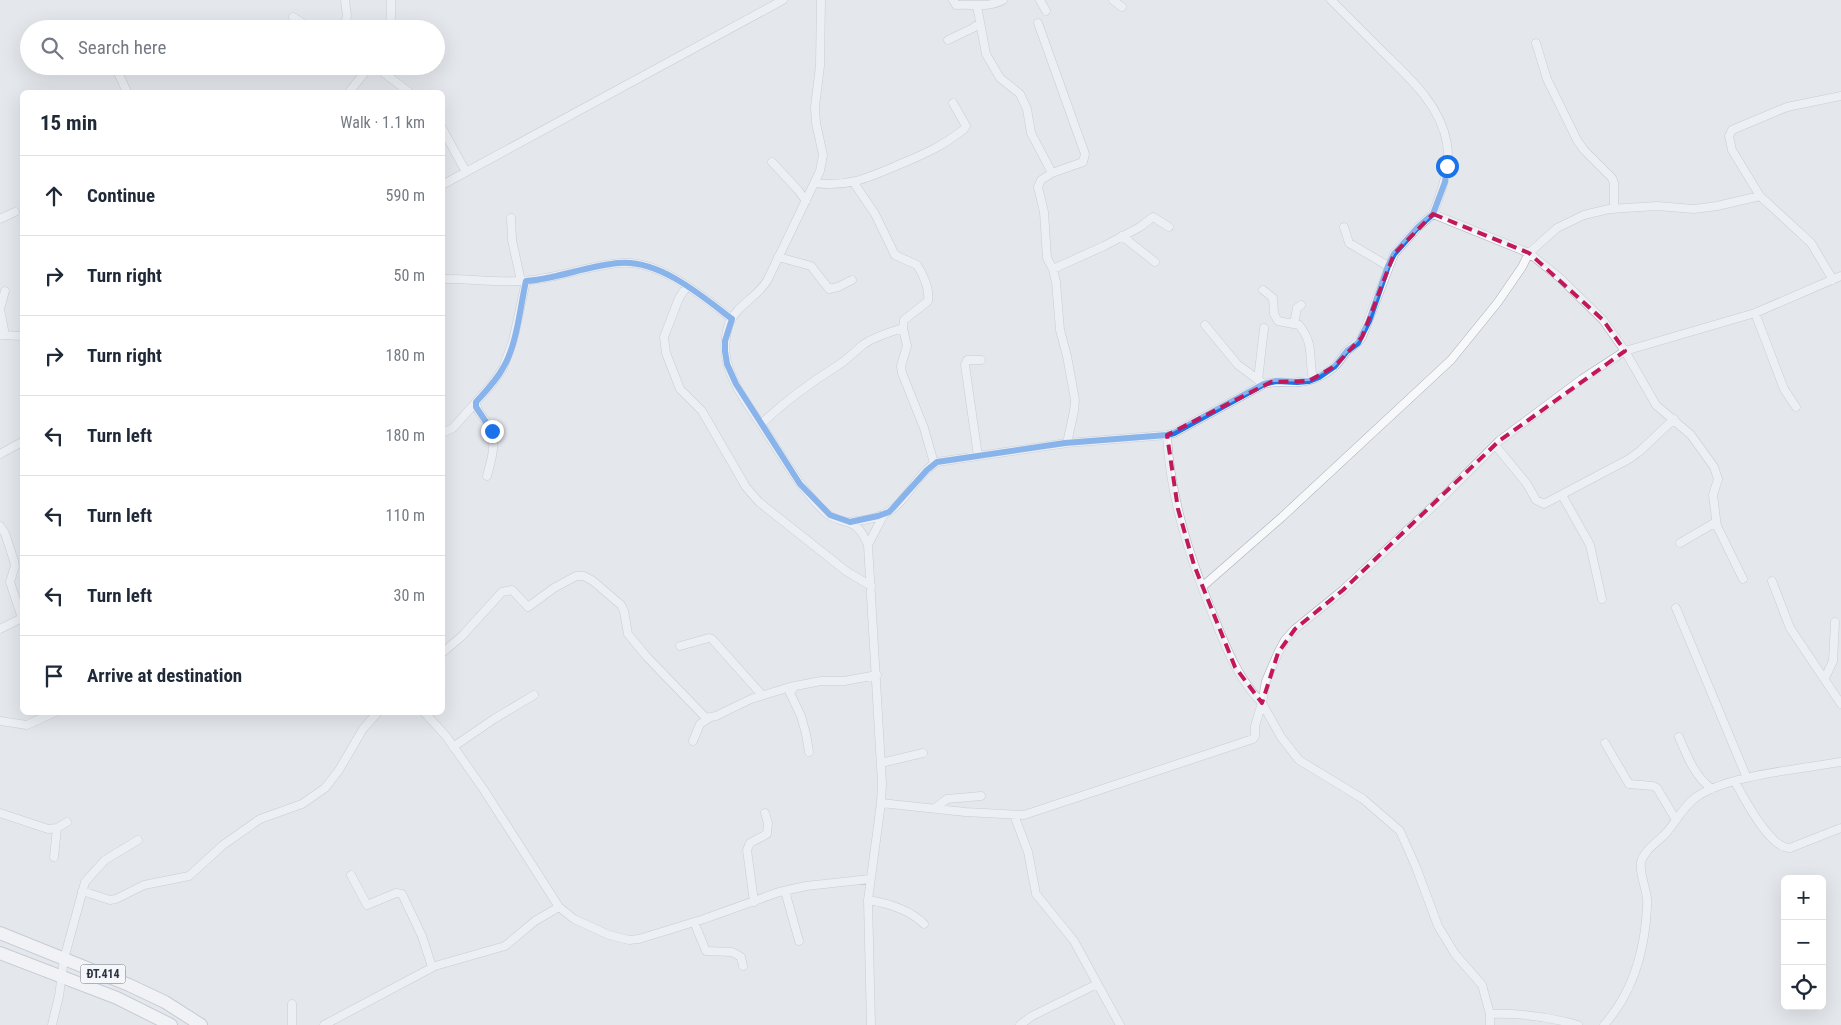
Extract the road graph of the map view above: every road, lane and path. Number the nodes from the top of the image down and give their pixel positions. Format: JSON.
{"nodes":[{"id":1,"x":346,"y":0,"type":"edge"},
{"id":2,"x":391,"y":0,"type":"edge"},
{"id":3,"x":783,"y":0,"type":"edge"},
{"id":4,"x":821,"y":0,"type":"edge"},
{"id":5,"x":953,"y":0,"type":"edge"},
{"id":6,"x":1003,"y":0,"type":"edge"},
{"id":7,"x":1040,"y":0,"type":"edge"},
{"id":8,"x":1113,"y":0,"type":"edge"},
{"id":9,"x":1331,"y":0,"type":"edge"},
{"id":10,"x":977,"y":6,"type":"junction"},
{"id":11,"x":1122,"y":6,"type":"dead end"},
{"id":12,"x":1046,"y":11,"type":"dead end"},
{"id":13,"x":293,"y":17,"type":"dead end"},
{"id":14,"x":298,"y":20,"type":"edge"},
{"id":15,"x":347,"y":20,"type":"edge"},
{"id":16,"x":390,"y":20,"type":"edge"},
{"id":17,"x":980,"y":22,"type":"junction"},
{"id":18,"x":1038,"y":23,"type":"dead end"},
{"id":19,"x":948,"y":40,"type":"dead end"},
{"id":20,"x":1536,"y":43,"type":"dead end"},
{"id":21,"x":119,"y":75,"type":"edge"},
{"id":22,"x":363,"y":75,"type":"edge"},
{"id":23,"x":387,"y":75,"type":"edge"},
{"id":24,"x":126,"y":90,"type":"edge"},
{"id":25,"x":351,"y":90,"type":"edge"},
{"id":26,"x":406,"y":90,"type":"edge"},
{"id":27,"x":1841,"y":96,"type":"edge"},
{"id":28,"x":953,"y":103,"type":"dead end"},
{"id":29,"x":445,"y":134,"type":"edge"},
{"id":30,"x":772,"y":162,"type":"dead end"},
{"id":31,"x":466,"y":172,"type":"junction"},
{"id":32,"x":1052,"y":173,"type":"junction"},
{"id":33,"x":854,"y":182,"type":"junction"},
{"id":34,"x":445,"y":183,"type":"edge"},
{"id":35,"x":815,"y":183,"type":"junction"},
{"id":36,"x":1760,"y":196,"type":"junction"},
{"id":37,"x":806,"y":201,"type":"junction"},
{"id":38,"x":1614,"y":204,"type":"junction"},
{"id":39,"x":15,"y":212,"type":"dead end"},
{"id":40,"x":1433,"y":214,"type":"junction"},
{"id":41,"x":511,"y":218,"type":"dead end"},
{"id":42,"x":0,"y":219,"type":"edge"},
{"id":43,"x":1169,"y":227,"type":"dead end"},
{"id":44,"x":1344,"y":227,"type":"dead end"},
{"id":45,"x":1122,"y":236,"type":"junction"},
{"id":46,"x":1529,"y":253,"type":"junction"},
{"id":47,"x":778,"y":257,"type":"junction"},
{"id":48,"x":1155,"y":262,"type":"dead end"},
{"id":49,"x":1388,"y":266,"type":"junction"},
{"id":50,"x":1053,"y":269,"type":"junction"},
{"id":51,"x":1841,"y":276,"type":"edge"},
{"id":52,"x":445,"y":279,"type":"edge"},
{"id":53,"x":852,"y":280,"type":"dead end"},
{"id":54,"x":1832,"y":280,"type":"junction"},
{"id":55,"x":523,"y":281,"type":"junction"},
{"id":56,"x":687,"y":286,"type":"junction"},
{"id":57,"x":1264,"y":290,"type":"dead end"},
{"id":58,"x":5,"y":291,"type":"dead end"},
{"id":59,"x":1301,"y":305,"type":"dead end"},
{"id":60,"x":1755,"y":313,"type":"junction"},
{"id":61,"x":732,"y":319,"type":"junction"},
{"id":62,"x":1294,"y":324,"type":"junction"},
{"id":63,"x":1205,"y":325,"type":"dead end"},
{"id":64,"x":903,"y":328,"type":"junction"},
{"id":65,"x":1264,"y":328,"type":"dead end"},
{"id":66,"x":3,"y":335,"type":"edge"},
{"id":67,"x":20,"y":336,"type":"edge"},
{"id":68,"x":1625,"y":351,"type":"junction"},
{"id":69,"x":981,"y":360,"type":"dead end"},
{"id":70,"x":1313,"y":379,"type":"junction"},
{"id":71,"x":1261,"y":382,"type":"junction"},
{"id":72,"x":476,"y":402,"type":"junction"},
{"id":73,"x":1796,"y":407,"type":"dead end"},
{"id":74,"x":1674,"y":419,"type":"junction"},
{"id":75,"x":761,"y":424,"type":"junction"},
{"id":76,"x":445,"y":432,"type":"edge"},
{"id":77,"x":1167,"y":435,"type":"junction"},
{"id":78,"x":20,"y":443,"type":"edge"},
{"id":79,"x":1067,"y":443,"type":"junction"},
{"id":80,"x":1496,"y":445,"type":"junction"},
{"id":81,"x":0,"y":454,"type":"edge"},
{"id":82,"x":978,"y":456,"type":"junction"},
{"id":83,"x":934,"y":463,"type":"junction"},
{"id":84,"x":487,"y":476,"type":"dead end"},
{"id":85,"x":1562,"y":495,"type":"junction"},
{"id":86,"x":884,"y":514,"type":"junction"},
{"id":87,"x":850,"y":522,"type":"junction"},
{"id":88,"x":1716,"y":522,"type":"junction"},
{"id":89,"x":0,"y":526,"type":"edge"},
{"id":90,"x":1680,"y":543,"type":"dead end"},
{"id":91,"x":868,"y":545,"type":"junction"},
{"id":92,"x":1743,"y":579,"type":"dead end"},
{"id":93,"x":1772,"y":581,"type":"dead end"},
{"id":94,"x":871,"y":586,"type":"junction"},
{"id":95,"x":1202,"y":586,"type":"junction"},
{"id":96,"x":1602,"y":599,"type":"dead end"},
{"id":97,"x":1676,"y":608,"type":"dead end"},
{"id":98,"x":20,"y":612,"type":"edge"},
{"id":99,"x":20,"y":619,"type":"edge"},
{"id":100,"x":1835,"y":622,"type":"dead end"},
{"id":101,"x":0,"y":629,"type":"edge"},
{"id":102,"x":680,"y":646,"type":"dead end"},
{"id":103,"x":445,"y":650,"type":"edge"},
{"id":104,"x":1837,"y":660,"type":"edge"},
{"id":105,"x":877,"y":675,"type":"junction"},
{"id":106,"x":1824,"y":678,"type":"junction"},
{"id":107,"x":795,"y":686,"type":"junction"},
{"id":108,"x":534,"y":695,"type":"dead end"},
{"id":109,"x":762,"y":695,"type":"junction"},
{"id":110,"x":1262,"y":703,"type":"junction"},
{"id":111,"x":1841,"y":704,"type":"edge"},
{"id":112,"x":49,"y":715,"type":"edge"},
{"id":113,"x":375,"y":715,"type":"edge"},
{"id":114,"x":427,"y":715,"type":"edge"},
{"id":115,"x":710,"y":718,"type":"junction"},
{"id":116,"x":0,"y":721,"type":"edge"},
{"id":117,"x":1679,"y":737,"type":"dead end"},
{"id":118,"x":692,"y":741,"type":"dead end"},
{"id":119,"x":1605,"y":743,"type":"dead end"},
{"id":120,"x":453,"y":746,"type":"junction"},
{"id":121,"x":809,"y":752,"type":"dead end"},
{"id":122,"x":923,"y":753,"type":"dead end"},
{"id":123,"x":1841,"y":762,"type":"edge"},
{"id":124,"x":881,"y":763,"type":"junction"},
{"id":125,"x":1747,"y":778,"type":"junction"},
{"id":126,"x":1735,"y":782,"type":"junction"},
{"id":127,"x":1712,"y":789,"type":"junction"},
{"id":128,"x":981,"y":796,"type":"dead end"},
{"id":129,"x":882,"y":802,"type":"junction"},
{"id":130,"x":935,"y":808,"type":"junction"},
{"id":131,"x":0,"y":813,"type":"edge"},
{"id":132,"x":765,"y":813,"type":"dead end"},
{"id":133,"x":1014,"y":816,"type":"junction"},
{"id":134,"x":1676,"y":820,"type":"junction"},
{"id":135,"x":67,"y":822,"type":"dead end"},
{"id":136,"x":57,"y":828,"type":"junction"},
{"id":137,"x":1841,"y":828,"type":"edge"},
{"id":138,"x":138,"y":840,"type":"dead end"},
{"id":139,"x":54,"y":857,"type":"dead end"},
{"id":140,"x":351,"y":875,"type":"dead end"},
{"id":141,"x":870,"y":879,"type":"junction"},
{"id":142,"x":82,"y":891,"type":"junction"},
{"id":143,"x":785,"y":891,"type":"junction"},
{"id":144,"x":868,"y":900,"type":"junction"},
{"id":145,"x":754,"y":902,"type":"junction"},
{"id":146,"x":559,"y":907,"type":"junction"},
{"id":147,"x":694,"y":922,"type":"junction"},
{"id":148,"x":924,"y":924,"type":"dead end"},
{"id":149,"x":0,"y":934,"type":"edge"},
{"id":150,"x":799,"y":941,"type":"dead end"},
{"id":151,"x":0,"y":952,"type":"edge"},
{"id":152,"x":64,"y":959,"type":"junction"},
{"id":153,"x":743,"y":966,"type":"dead end"},
{"id":154,"x":432,"y":967,"type":"junction"},
{"id":155,"x":62,"y":975,"type":"junction"},
{"id":156,"x":1097,"y":984,"type":"junction"},
{"id":157,"x":292,"y":1004,"type":"dead end"},
{"id":158,"x":1490,"y":1014,"type":"junction"},
{"id":159,"x":52,"y":1025,"type":"edge"},
{"id":160,"x":171,"y":1025,"type":"edge"},
{"id":161,"x":201,"y":1025,"type":"edge"},
{"id":162,"x":292,"y":1025,"type":"edge"},
{"id":163,"x":324,"y":1025,"type":"edge"},
{"id":164,"x":871,"y":1025,"type":"edge"},
{"id":165,"x":1020,"y":1025,"type":"edge"},
{"id":166,"x":1120,"y":1025,"type":"edge"},
{"id":167,"x":1490,"y":1025,"type":"edge"},
{"id":168,"x":1578,"y":1025,"type":"edge"},
{"id":169,"x":1604,"y":1025,"type":"edge"}],
"edges":[{"from":1,"to":15,"type":"street"},
{"from":2,"to":16,"type":"street"},
{"from":3,"to":31,"type":"street"},
{"from":4,"to":35,"type":"street"},
{"from":5,"to":10,"type":"street"},
{"from":6,"to":10,"type":"street"},
{"from":7,"to":12,"type":"street"},
{"from":8,"to":11,"type":"street"},
{"from":9,"to":40,"type":"street"},
{"from":10,"to":17,"type":"street"},
{"from":13,"to":14,"type":"street"},
{"from":17,"to":19,"type":"street"},
{"from":17,"to":32,"type":"street"},
{"from":18,"to":32,"type":"street"},
{"from":20,"to":38,"type":"street"},
{"from":21,"to":24,"type":"street"},
{"from":22,"to":25,"type":"street"},
{"from":23,"to":26,"type":"street"},
{"from":27,"to":36,"type":"street"},
{"from":28,"to":33,"type":"street"},
{"from":29,"to":31,"type":"street"},
{"from":30,"to":37,"type":"street"},
{"from":31,"to":34,"type":"street"},
{"from":32,"to":50,"type":"street"},
{"from":33,"to":35,"type":"street"},
{"from":33,"to":64,"type":"street"},
{"from":35,"to":37,"type":"street"},
{"from":36,"to":38,"type":"street"},
{"from":36,"to":54,"type":"street"},
{"from":37,"to":47,"type":"street"},
{"from":38,"to":46,"type":"street"},
{"from":39,"to":42,"type":"street"},
{"from":40,"to":46,"type":"street"},
{"from":40,"to":49,"type":"street"},
{"from":41,"to":55,"type":"street"},
{"from":43,"to":45,"type":"street"},
{"from":44,"to":49,"type":"street"},
{"from":45,"to":48,"type":"street"},
{"from":45,"to":50,"type":"street"},
{"from":46,"to":68,"type":"street"},
{"from":46,"to":95,"type":"street"},
{"from":47,"to":53,"type":"street"},
{"from":47,"to":61,"type":"street"},
{"from":49,"to":70,"type":"street"},
{"from":50,"to":79,"type":"street"},
{"from":51,"to":54,"type":"street"},
{"from":52,"to":55,"type":"street"},
{"from":54,"to":60,"type":"street"},
{"from":55,"to":56,"type":"street"},
{"from":55,"to":72,"type":"street"},
{"from":56,"to":61,"type":"street"},
{"from":56,"to":94,"type":"street"},
{"from":57,"to":62,"type":"street"},
{"from":58,"to":66,"type":"street"},
{"from":59,"to":62,"type":"street"},
{"from":60,"to":68,"type":"street"},
{"from":60,"to":73,"type":"street"},
{"from":61,"to":75,"type":"street"},
{"from":62,"to":70,"type":"street"},
{"from":63,"to":71,"type":"street"},
{"from":64,"to":75,"type":"street"},
{"from":64,"to":83,"type":"street"},
{"from":65,"to":71,"type":"street"},
{"from":66,"to":67,"type":"street"},
{"from":68,"to":74,"type":"street"},
{"from":68,"to":80,"type":"street"},
{"from":69,"to":82,"type":"street"},
{"from":70,"to":71,"type":"street"},
{"from":71,"to":77,"type":"street"},
{"from":72,"to":76,"type":"street"},
{"from":72,"to":84,"type":"street"},
{"from":74,"to":85,"type":"street"},
{"from":74,"to":88,"type":"street"},
{"from":75,"to":87,"type":"street"},
{"from":77,"to":79,"type":"street"},
{"from":77,"to":95,"type":"street"},
{"from":78,"to":81,"type":"street"},
{"from":79,"to":82,"type":"street"},
{"from":80,"to":85,"type":"street"},
{"from":80,"to":110,"type":"street"},
{"from":82,"to":83,"type":"street"},
{"from":83,"to":86,"type":"street"},
{"from":85,"to":96,"type":"street"},
{"from":86,"to":87,"type":"street"},
{"from":86,"to":91,"type":"street"},
{"from":87,"to":91,"type":"street"},
{"from":88,"to":90,"type":"street"},
{"from":88,"to":92,"type":"street"},
{"from":89,"to":98,"type":"street"},
{"from":91,"to":94,"type":"street"},
{"from":93,"to":106,"type":"street"},
{"from":94,"to":105,"type":"street"},
{"from":95,"to":110,"type":"street"},
{"from":97,"to":125,"type":"street"},
{"from":99,"to":101,"type":"street"},
{"from":100,"to":104,"type":"street"},
{"from":102,"to":109,"type":"street"},
{"from":103,"to":115,"type":"street"},
{"from":104,"to":106,"type":"street"},
{"from":105,"to":107,"type":"street"},
{"from":105,"to":124,"type":"street"},
{"from":106,"to":111,"type":"street"},
{"from":107,"to":109,"type":"street"},
{"from":107,"to":121,"type":"street"},
{"from":108,"to":120,"type":"street"},
{"from":109,"to":115,"type":"street"},
{"from":110,"to":133,"type":"street"},
{"from":110,"to":158,"type":"street"},
{"from":112,"to":116,"type":"street"},
{"from":113,"to":142,"type":"street"},
{"from":114,"to":120,"type":"street"},
{"from":115,"to":118,"type":"street"},
{"from":117,"to":127,"type":"street"},
{"from":119,"to":134,"type":"street"},
{"from":120,"to":146,"type":"street"},
{"from":122,"to":124,"type":"street"},
{"from":123,"to":125,"type":"street"},
{"from":124,"to":129,"type":"street"},
{"from":125,"to":126,"type":"street"},
{"from":126,"to":127,"type":"street"},
{"from":126,"to":137,"type":"street"},
{"from":127,"to":134,"type":"street"},
{"from":128,"to":130,"type":"street"},
{"from":129,"to":130,"type":"street"},
{"from":129,"to":141,"type":"street"},
{"from":130,"to":133,"type":"street"},
{"from":131,"to":136,"type":"street"},
{"from":132,"to":145,"type":"street"},
{"from":133,"to":156,"type":"street"},
{"from":134,"to":169,"type":"street"},
{"from":135,"to":136,"type":"street"},
{"from":136,"to":139,"type":"street"},
{"from":138,"to":142,"type":"street"},
{"from":140,"to":154,"type":"street"},
{"from":141,"to":143,"type":"street"},
{"from":141,"to":144,"type":"street"},
{"from":142,"to":152,"type":"street"},
{"from":143,"to":145,"type":"street"},
{"from":143,"to":150,"type":"street"},
{"from":144,"to":148,"type":"street"},
{"from":144,"to":164,"type":"street"},
{"from":145,"to":147,"type":"street"},
{"from":146,"to":147,"type":"street"},
{"from":146,"to":154,"type":"street"},
{"from":147,"to":153,"type":"street"},
{"from":149,"to":152,"type":"main road","number":"ĐT.414"},
{"from":151,"to":155,"type":"main road"},
{"from":152,"to":155,"type":"street"},
{"from":152,"to":161,"type":"main road","number":"ĐT.414"},
{"from":154,"to":163,"type":"street"},
{"from":155,"to":159,"type":"street"},
{"from":155,"to":160,"type":"main road"},
{"from":156,"to":165,"type":"street"},
{"from":156,"to":166,"type":"street"},
{"from":157,"to":162,"type":"street"},
{"from":158,"to":167,"type":"street"},
{"from":158,"to":168,"type":"street"}]}
